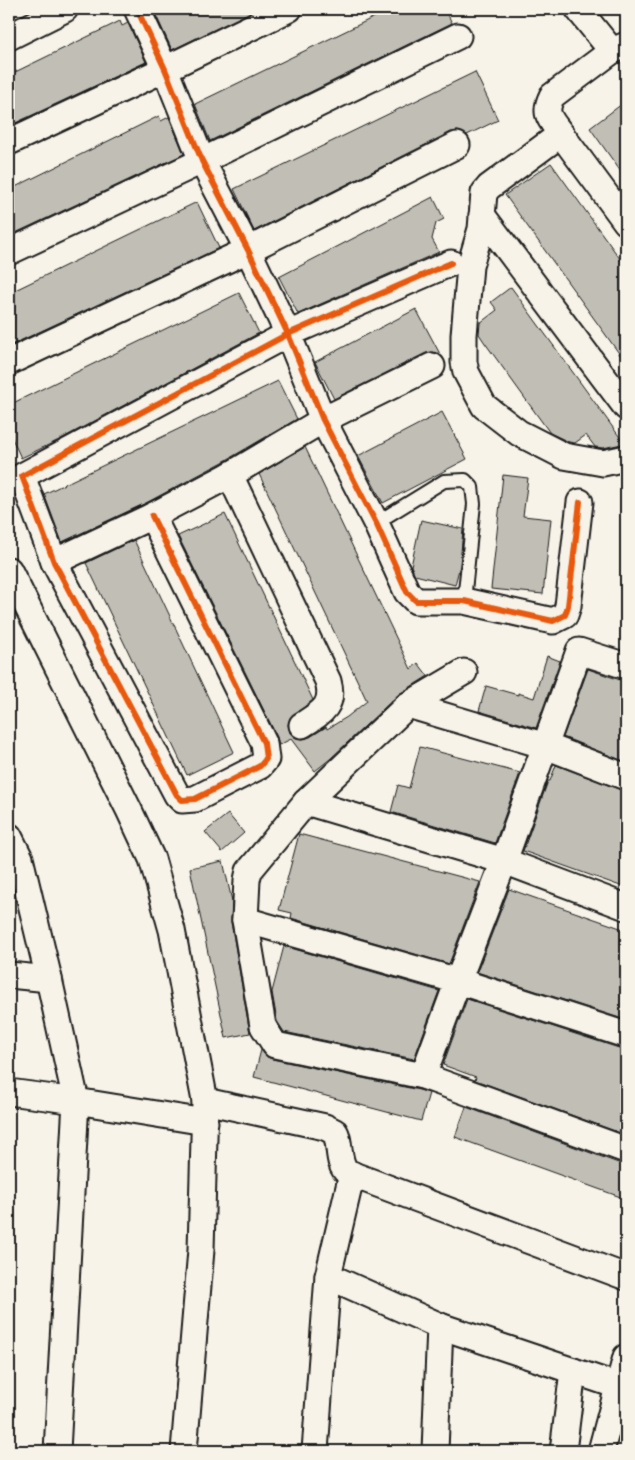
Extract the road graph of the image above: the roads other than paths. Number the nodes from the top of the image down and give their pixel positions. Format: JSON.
{"nodes":[{"id":1,"x":65,"y":9,"type":"edge"},
{"id":2,"x":137,"y":9,"type":"edge"},
{"id":3,"x":289,"y":9,"type":"edge"},
{"id":4,"x":578,"y":9,"type":"edge"},
{"id":5,"x":458,"y":36,"type":"dead end"},
{"id":6,"x":9,"y":37,"type":"edge"},
{"id":7,"x":619,"y":48,"type":"edge"},
{"id":8,"x":165,"y":69,"type":"junction"},
{"id":9,"x":561,"y":134,"type":"junction"},
{"id":10,"x":9,"y":142,"type":"edge"},
{"id":11,"x":457,"y":145,"type":"dead end"},
{"id":12,"x":202,"y":161,"type":"junction"},
{"id":13,"x":482,"y":215,"type":"junction"},
{"id":14,"x":626,"y":222,"type":"edge"},
{"id":15,"x":248,"y":250,"type":"junction"},
{"id":16,"x":9,"y":252,"type":"edge"},
{"id":17,"x":450,"y":263,"type":"dead end"},
{"id":18,"x":288,"y":334,"type":"junction"},
{"id":19,"x":9,"y":362,"type":"edge"},
{"id":20,"x":432,"y":366,"type":"dead end"},
{"id":21,"x":626,"y":407,"type":"edge"},
{"id":22,"x":323,"y":420,"type":"junction"},
{"id":23,"x":626,"y":458,"type":"edge"},
{"id":24,"x":230,"y":476,"type":"junction"},
{"id":25,"x":580,"y":502,"type":"dead end"},
{"id":26,"x":152,"y":516,"type":"junction"},
{"id":27,"x":376,"y":523,"type":"junction"},
{"id":28,"x":54,"y":562,"type":"junction"},
{"id":29,"x":9,"y":570,"type":"edge"},
{"id":30,"x":464,"y":601,"type":"junction"},
{"id":31,"x":626,"y":666,"type":"edge"},
{"id":32,"x":464,"y":672,"type":"dead end"},
{"id":33,"x":408,"y":705,"type":"junction"},
{"id":34,"x":302,"y":725,"type":"dead end"},
{"id":35,"x":546,"y":746,"type":"junction"},
{"id":36,"x":626,"y":777,"type":"edge"},
{"id":37,"x":306,"y":802,"type":"junction"},
{"id":38,"x":9,"y":836,"type":"edge"},
{"id":39,"x":14,"y":858,"type":"edge"},
{"id":40,"x":504,"y":861,"type":"junction"},
{"id":41,"x":626,"y":907,"type":"edge"},
{"id":42,"x":245,"y":920,"type":"junction"},
{"id":43,"x":9,"y":975,"type":"edge"},
{"id":44,"x":49,"y":979,"type":"junction"},
{"id":45,"x":458,"y":981,"type":"junction"},
{"id":46,"x":626,"y":1035,"type":"edge"},
{"id":47,"x":422,"y":1076,"type":"junction"},
{"id":48,"x":9,"y":1092,"type":"edge"},
{"id":49,"x":76,"y":1101,"type":"junction"},
{"id":50,"x":205,"y":1111,"type":"junction"},
{"id":51,"x":626,"y":1150,"type":"edge"},
{"id":52,"x":352,"y":1174,"type":"junction"},
{"id":53,"x":328,"y":1276,"type":"junction"},
{"id":54,"x":626,"y":1277,"type":"edge"},
{"id":55,"x":440,"y":1326,"type":"junction"},
{"id":56,"x":626,"y":1356,"type":"edge"},
{"id":57,"x":573,"y":1371,"type":"junction"},
{"id":58,"x":618,"y":1386,"type":"junction"},
{"id":59,"x":57,"y":1451,"type":"edge"},
{"id":60,"x":184,"y":1451,"type":"edge"},
{"id":61,"x":315,"y":1451,"type":"edge"},
{"id":62,"x":435,"y":1451,"type":"edge"},
{"id":63,"x":564,"y":1451,"type":"edge"},
{"id":64,"x":601,"y":1451,"type":"edge"}],
"edges":[{"from":1,"to":6,"type":"street"},
{"from":2,"to":8,"type":"street"},
{"from":3,"to":8,"type":"street"},
{"from":4,"to":7,"type":"street"},
{"from":5,"to":12,"type":"street"},
{"from":7,"to":9,"type":"street"},
{"from":8,"to":10,"type":"street"},
{"from":8,"to":12,"type":"street"},
{"from":9,"to":13,"type":"street"},
{"from":9,"to":14,"type":"street"},
{"from":11,"to":15,"type":"street"},
{"from":12,"to":15,"type":"street"},
{"from":12,"to":16,"type":"street"},
{"from":13,"to":21,"type":"street"},
{"from":13,"to":23,"type":"street"},
{"from":15,"to":18,"type":"street"},
{"from":15,"to":19,"type":"street"},
{"from":17,"to":18,"type":"street"},
{"from":18,"to":22,"type":"street"},
{"from":18,"to":28,"type":"street"},
{"from":20,"to":22,"type":"street"},
{"from":22,"to":24,"type":"street"},
{"from":22,"to":27,"type":"street"},
{"from":24,"to":26,"type":"street"},
{"from":24,"to":34,"type":"street"},
{"from":25,"to":30,"type":"street"},
{"from":26,"to":28,"type":"street"},
{"from":26,"to":28,"type":"street"},
{"from":27,"to":30,"type":"street"},
{"from":27,"to":30,"type":"lane"},
{"from":29,"to":50,"type":"street"},
{"from":31,"to":35,"type":"street"},
{"from":32,"to":33,"type":"street"},
{"from":33,"to":35,"type":"street"},
{"from":33,"to":37,"type":"street"},
{"from":35,"to":36,"type":"street"},
{"from":35,"to":40,"type":"street"},
{"from":37,"to":40,"type":"street"},
{"from":37,"to":42,"type":"street"},
{"from":38,"to":39,"type":"street"},
{"from":39,"to":44,"type":"street"},
{"from":40,"to":41,"type":"street"},
{"from":40,"to":45,"type":"street"},
{"from":42,"to":45,"type":"street"},
{"from":42,"to":47,"type":"street"},
{"from":43,"to":44,"type":"street"},
{"from":44,"to":49,"type":"street"},
{"from":45,"to":46,"type":"street"},
{"from":45,"to":47,"type":"street"},
{"from":47,"to":51,"type":"street"},
{"from":48,"to":49,"type":"street"},
{"from":49,"to":50,"type":"street"},
{"from":49,"to":59,"type":"street"},
{"from":50,"to":52,"type":"street"},
{"from":50,"to":60,"type":"street"},
{"from":52,"to":53,"type":"street"},
{"from":52,"to":54,"type":"street"},
{"from":53,"to":55,"type":"street"},
{"from":53,"to":61,"type":"street"},
{"from":55,"to":57,"type":"street"},
{"from":55,"to":62,"type":"street"},
{"from":56,"to":58,"type":"street"},
{"from":57,"to":58,"type":"street"},
{"from":57,"to":63,"type":"street"},
{"from":58,"to":64,"type":"street"}]}
